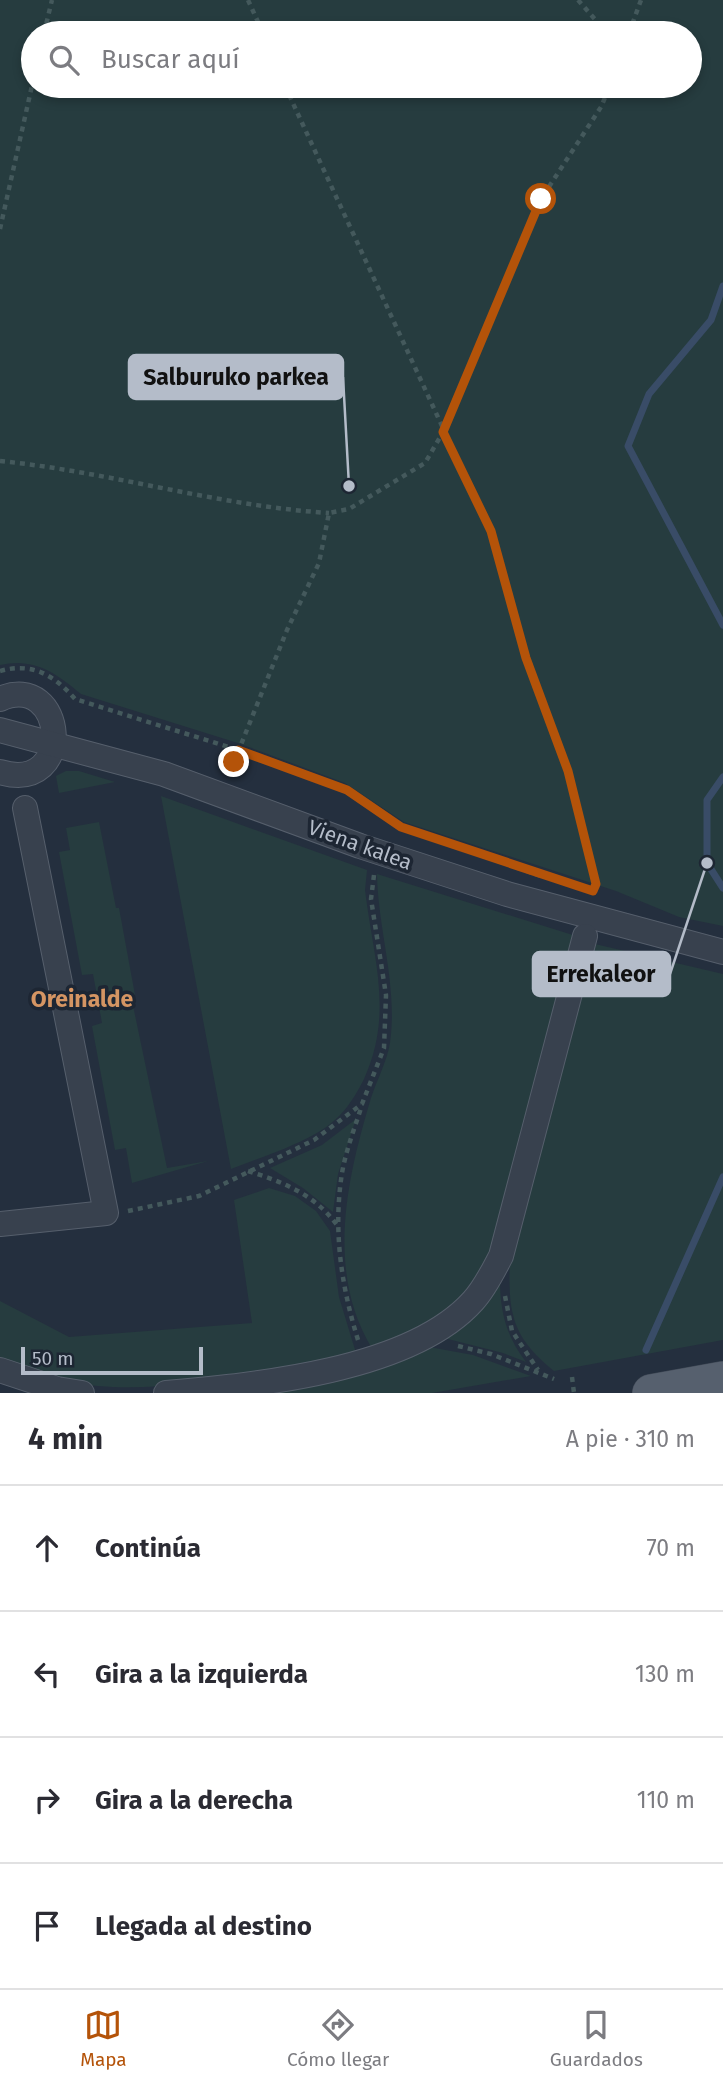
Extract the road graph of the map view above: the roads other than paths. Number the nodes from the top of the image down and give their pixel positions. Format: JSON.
{"nodes":[{"id":1,"x":0,"y":699,"type":"edge"},
{"id":2,"x":0,"y":730,"type":"edge"},
{"id":3,"x":55,"y":743,"type":"junction"},
{"id":4,"x":0,"y":772,"type":"edge"},
{"id":5,"x":25,"y":808,"type":"dead end"},
{"id":6,"x":585,"y":936,"type":"dead end"},
{"id":7,"x":723,"y":952,"type":"edge"},
{"id":8,"x":0,"y":1224,"type":"edge"},
{"id":9,"x":0,"y":1370,"type":"edge"},
{"id":10,"x":723,"y":1380,"type":"edge"},
{"id":11,"x":82,"y":1393,"type":"edge"},
{"id":12,"x":166,"y":1393,"type":"edge"},
{"id":13,"x":650,"y":1393,"type":"edge"}],
"edges":[{"from":1,"to":3,"type":"street"},
{"from":2,"to":3,"type":"street","name":"Viena kalea"},
{"from":3,"to":4,"type":"street"},
{"from":3,"to":7,"type":"street","name":"Viena kalea"},
{"from":5,"to":8,"type":"street"},
{"from":6,"to":12,"type":"street"},
{"from":9,"to":11,"type":"street"},
{"from":10,"to":13,"type":"main road"}]}
